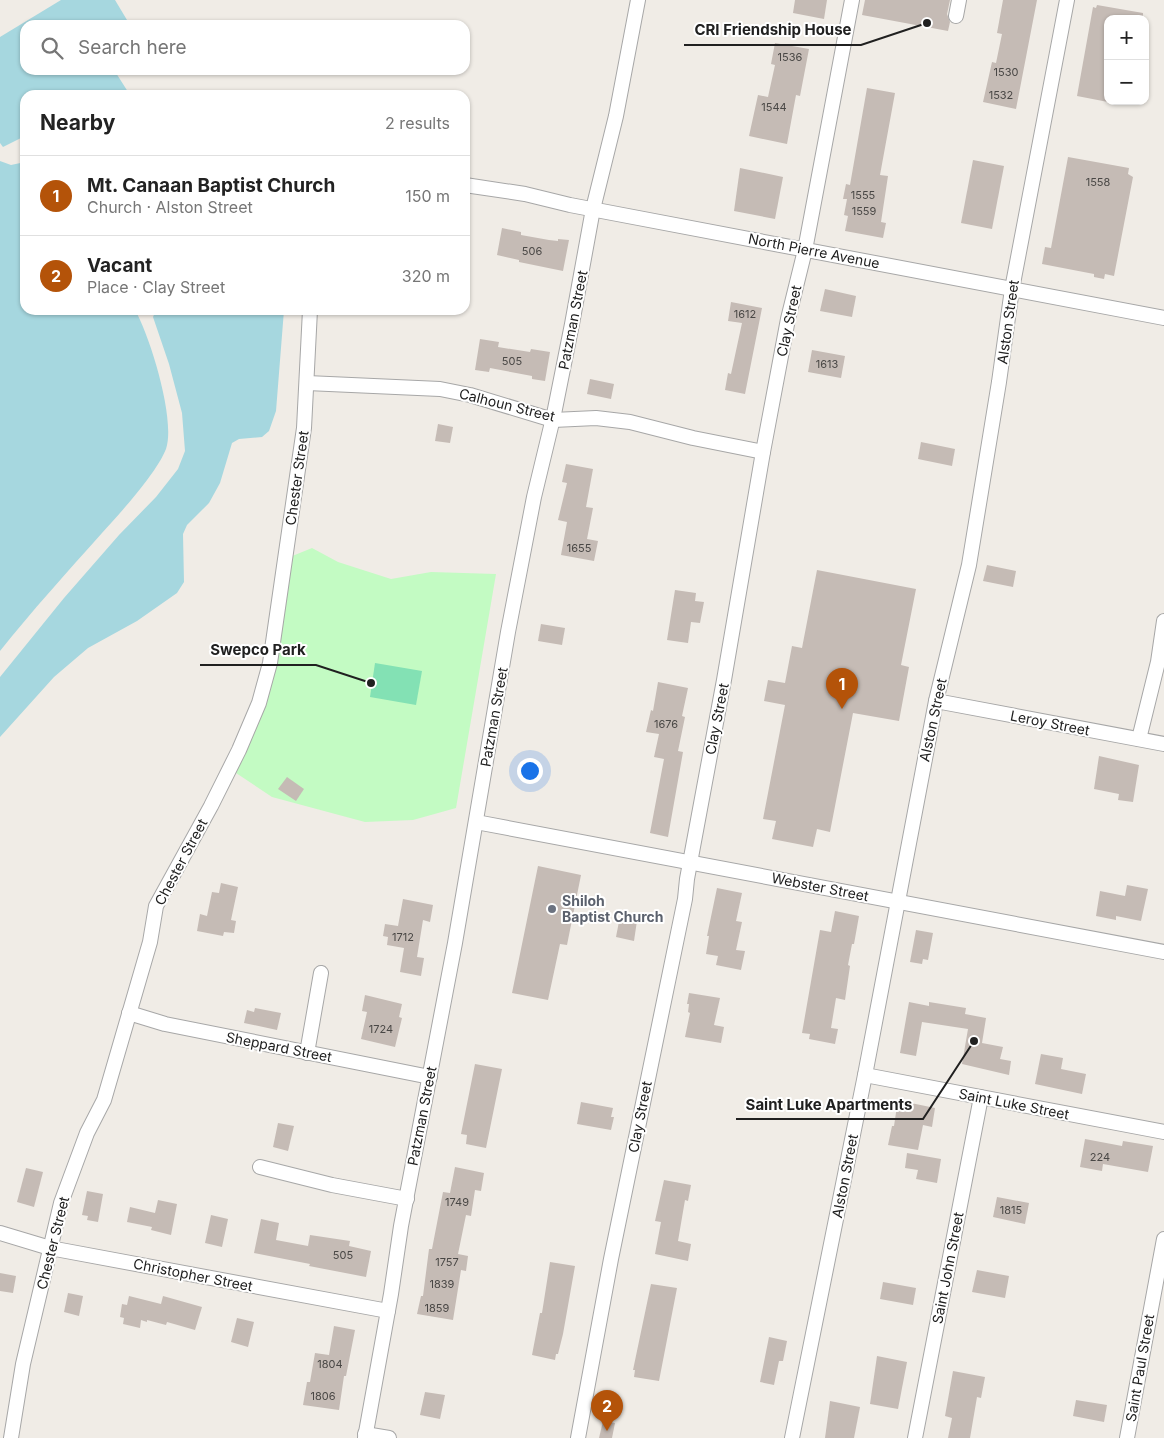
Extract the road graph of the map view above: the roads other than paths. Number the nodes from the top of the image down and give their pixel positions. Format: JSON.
{"nodes":[{"id":1,"x":638,"y":0,"type":"edge"},
{"id":2,"x":852,"y":0,"type":"edge"},
{"id":3,"x":959,"y":0,"type":"edge"},
{"id":4,"x":1067,"y":0,"type":"edge"},
{"id":5,"x":956,"y":16,"type":"dead end"},
{"id":6,"x":470,"y":186,"type":"edge"},
{"id":7,"x":594,"y":210,"type":"junction"},
{"id":8,"x":806,"y":250,"type":"junction"},
{"id":9,"x":1012,"y":289,"type":"junction"},
{"id":10,"x":310,"y":315,"type":"edge"},
{"id":11,"x":1164,"y":318,"type":"edge"},
{"id":12,"x":307,"y":383,"type":"junction"},
{"id":13,"x":553,"y":420,"type":"junction"},
{"id":14,"x":763,"y":452,"type":"junction"},
{"id":15,"x":1164,"y":621,"type":"edge"},
{"id":16,"x":936,"y":701,"type":"junction"},
{"id":17,"x":1139,"y":739,"type":"junction"},
{"id":18,"x":1164,"y":744,"type":"edge"},
{"id":19,"x":476,"y":822,"type":"junction"},
{"id":20,"x":690,"y":862,"type":"junction"},
{"id":21,"x":897,"y":902,"type":"junction"},
{"id":22,"x":1164,"y":952,"type":"edge"},
{"id":23,"x":321,"y":973,"type":"dead end"},
{"id":24,"x":129,"y":1013,"type":"junction"},
{"id":25,"x":307,"y":1053,"type":"junction"},
{"id":26,"x":865,"y":1076,"type":"junction"},
{"id":27,"x":430,"y":1077,"type":"junction"},
{"id":28,"x":981,"y":1097,"type":"junction"},
{"id":29,"x":1164,"y":1132,"type":"edge"},
{"id":30,"x":260,"y":1167,"type":"dead end"},
{"id":31,"x":406,"y":1199,"type":"junction"},
{"id":32,"x":0,"y":1233,"type":"edge"},
{"id":33,"x":1164,"y":1239,"type":"edge"},
{"id":34,"x":50,"y":1248,"type":"junction"},
{"id":35,"x":388,"y":1311,"type":"junction"},
{"id":36,"x":365,"y":1436,"type":"edge"},
{"id":37,"x":11,"y":1438,"type":"edge"},
{"id":38,"x":389,"y":1438,"type":"edge"},
{"id":39,"x":578,"y":1438,"type":"edge"},
{"id":40,"x":792,"y":1438,"type":"edge"},
{"id":41,"x":916,"y":1438,"type":"edge"},
{"id":42,"x":1127,"y":1438,"type":"edge"}],
"edges":[{"from":1,"to":7,"type":"street","name":"Patzman Street"},
{"from":2,"to":8,"type":"street","name":"Clay Street"},
{"from":3,"to":5,"type":"street"},
{"from":4,"to":9,"type":"street","name":"Alston Street"},
{"from":6,"to":7,"type":"street","name":"North Pierre Avenue"},
{"from":7,"to":8,"type":"street","name":"North Pierre Avenue"},
{"from":7,"to":13,"type":"street","name":"Patzman Street"},
{"from":8,"to":9,"type":"street","name":"North Pierre Avenue"},
{"from":8,"to":14,"type":"street","name":"Clay Street"},
{"from":9,"to":11,"type":"street","name":"North Pierre Avenue"},
{"from":9,"to":16,"type":"street","name":"Alston Street"},
{"from":10,"to":12,"type":"street","name":"Chester Street"},
{"from":12,"to":13,"type":"street","name":"Calhoun Street"},
{"from":12,"to":24,"type":"street","name":"Chester Street"},
{"from":13,"to":14,"type":"street","name":"Calhoun Street"},
{"from":13,"to":19,"type":"street","name":"Patzman Street"},
{"from":14,"to":20,"type":"street","name":"Clay Street"},
{"from":15,"to":17,"type":"street"},
{"from":16,"to":17,"type":"street","name":"Leroy Street"},
{"from":16,"to":21,"type":"street","name":"Alston Street"},
{"from":17,"to":18,"type":"street","name":"Leroy Street"},
{"from":19,"to":20,"type":"street","name":"Webster Street"},
{"from":19,"to":27,"type":"street","name":"Patzman Street"},
{"from":20,"to":21,"type":"street","name":"Webster Street"},
{"from":20,"to":39,"type":"street","name":"Clay Street"},
{"from":21,"to":22,"type":"street","name":"Webster Street"},
{"from":21,"to":26,"type":"street","name":"Alston Street"},
{"from":23,"to":25,"type":"street"},
{"from":24,"to":25,"type":"street","name":"Sheppard Street"},
{"from":24,"to":34,"type":"street","name":"Chester Street"},
{"from":25,"to":27,"type":"street","name":"Sheppard Street"},
{"from":26,"to":28,"type":"street","name":"Saint Luke Street"},
{"from":26,"to":40,"type":"street","name":"Alston Street"},
{"from":27,"to":31,"type":"street","name":"Patzman Street"},
{"from":28,"to":29,"type":"street","name":"Saint Luke Street"},
{"from":28,"to":41,"type":"street","name":"Saint John Street"},
{"from":30,"to":31,"type":"street"},
{"from":31,"to":35,"type":"street","name":"Patzman Street"},
{"from":32,"to":34,"type":"street","name":"Christopher Street"},
{"from":33,"to":42,"type":"street","name":"Saint Paul Street"},
{"from":34,"to":35,"type":"street","name":"Christopher Street"},
{"from":34,"to":37,"type":"street","name":"Chester Street"},
{"from":35,"to":36,"type":"street","name":"Patzman Street"},
{"from":36,"to":38,"type":"street"}]}
